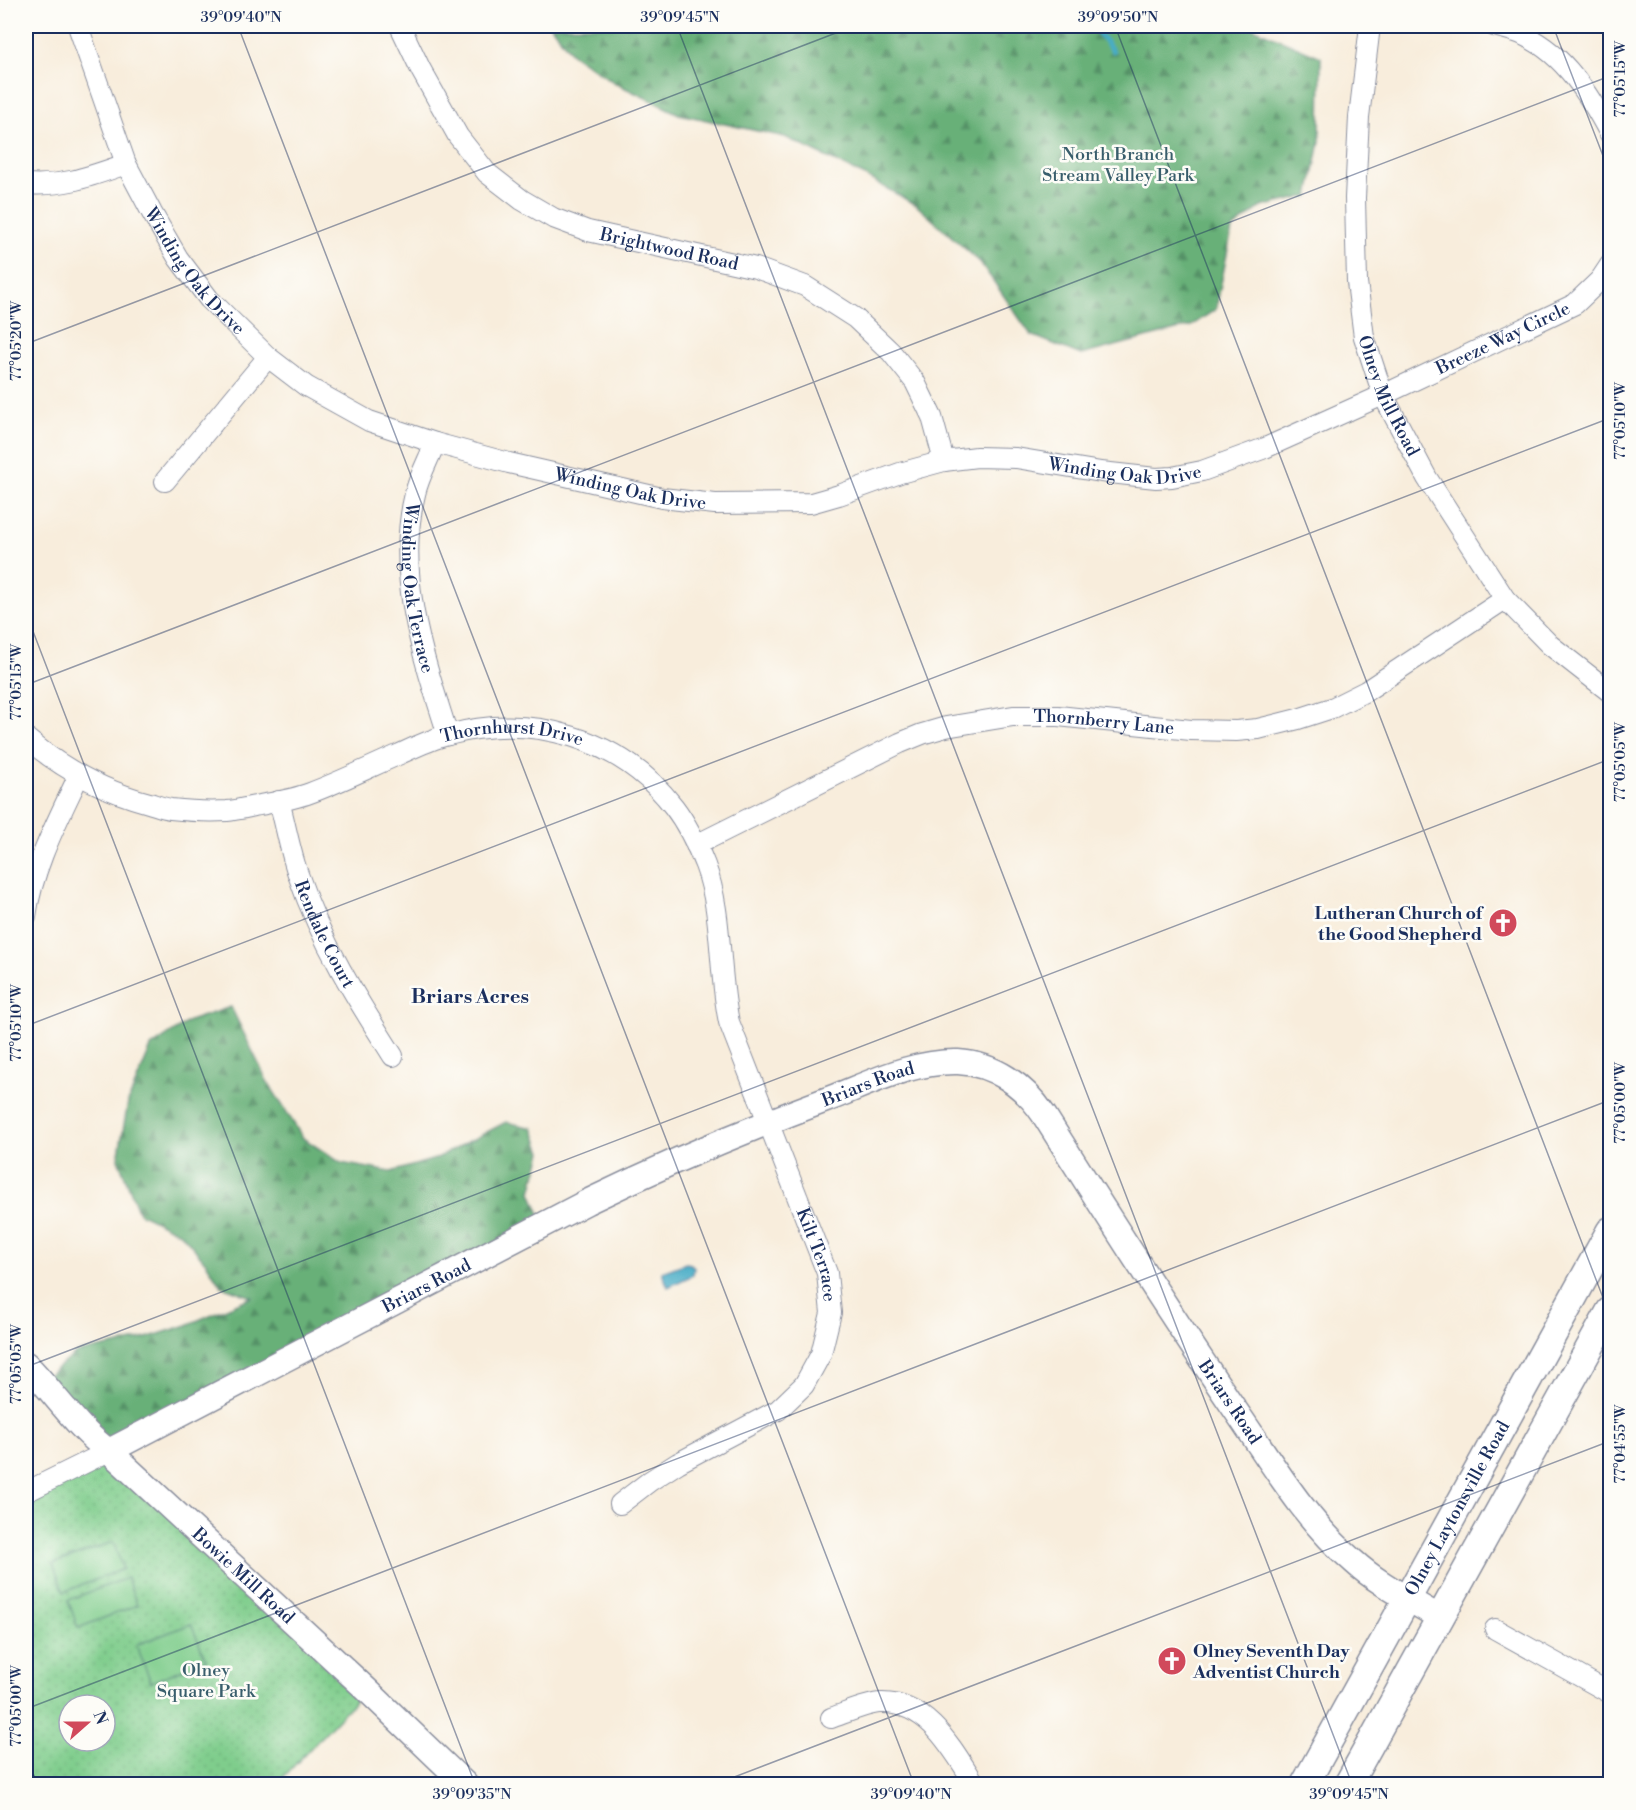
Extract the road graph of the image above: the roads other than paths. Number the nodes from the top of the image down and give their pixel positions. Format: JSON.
{"nodes":[{"id":1,"x":78,"y":26,"type":"edge"},
{"id":2,"x":400,"y":26,"type":"edge"},
{"id":3,"x":1370,"y":26,"type":"edge"},
{"id":4,"x":1494,"y":26,"type":"edge"},
{"id":5,"x":1611,"y":134,"type":"edge"},
{"id":6,"x":126,"y":164,"type":"junction"},
{"id":7,"x":26,"y":184,"type":"edge"},
{"id":8,"x":1611,"y":265,"type":"edge"},
{"id":9,"x":267,"y":357,"type":"junction"},
{"id":10,"x":1383,"y":395,"type":"junction"},
{"id":11,"x":435,"y":443,"type":"junction"},
{"id":12,"x":944,"y":461,"type":"junction"},
{"id":13,"x":165,"y":482,"type":"dead end"},
{"id":14,"x":1505,"y":599,"type":"junction"},
{"id":15,"x":1607,"y":682,"type":"edge"},
{"id":16,"x":448,"y":735,"type":"junction"},
{"id":17,"x":26,"y":738,"type":"edge"},
{"id":18,"x":79,"y":775,"type":"junction"},
{"id":19,"x":279,"y":801,"type":"junction"},
{"id":20,"x":696,"y":845,"type":"junction"},
{"id":21,"x":26,"y":916,"type":"edge"},
{"id":22,"x":393,"y":1056,"type":"dead end"},
{"id":23,"x":768,"y":1122,"type":"junction"},
{"id":24,"x":1611,"y":1232,"type":"edge"},
{"id":25,"x":1611,"y":1311,"type":"edge"},
{"id":26,"x":26,"y":1364,"type":"edge"},
{"id":27,"x":109,"y":1451,"type":"junction"},
{"id":28,"x":26,"y":1492,"type":"edge"},
{"id":29,"x":620,"y":1504,"type":"dead end"},
{"id":30,"x":1407,"y":1598,"type":"junction"},
{"id":31,"x":1440,"y":1618,"type":"junction"},
{"id":32,"x":1495,"y":1629,"type":"dead end"},
{"id":33,"x":1611,"y":1693,"type":"edge"},
{"id":34,"x":831,"y":1718,"type":"dead end"},
{"id":35,"x":465,"y":1785,"type":"edge"},
{"id":36,"x":975,"y":1785,"type":"edge"},
{"id":37,"x":1305,"y":1785,"type":"edge"},
{"id":38,"x":1348,"y":1785,"type":"edge"}],
"edges":[{"from":1,"to":6,"type":"street","name":"Winding Oak Drive"},
{"from":2,"to":12,"type":"street","name":"Brightwood Road"},
{"from":3,"to":10,"type":"street","name":"Olney Mill Road"},
{"from":4,"to":5,"type":"street"},
{"from":6,"to":7,"type":"street"},
{"from":6,"to":9,"type":"street","name":"Winding Oak Drive"},
{"from":8,"to":10,"type":"street","name":"Breeze Way Circle"},
{"from":9,"to":11,"type":"street","name":"Winding Oak Drive"},
{"from":9,"to":13,"type":"street"},
{"from":10,"to":12,"type":"street","name":"Winding Oak Drive"},
{"from":10,"to":14,"type":"street","name":"Olney Mill Road"},
{"from":11,"to":12,"type":"street","name":"Winding Oak Drive"},
{"from":11,"to":16,"type":"street","name":"Winding Oak Terrace"},
{"from":14,"to":15,"type":"street","name":"Olney Mill Road"},
{"from":14,"to":20,"type":"street","name":"Thornberry Lane"},
{"from":16,"to":19,"type":"street","name":"Thornhurst Drive"},
{"from":16,"to":20,"type":"street","name":"Thornhurst Drive"},
{"from":17,"to":18,"type":"street","name":"Thornhurst Drive"},
{"from":18,"to":19,"type":"street","name":"Thornhurst Drive"},
{"from":18,"to":21,"type":"street"},
{"from":19,"to":22,"type":"street","name":"Rendale Court"},
{"from":20,"to":23,"type":"street","name":"Thornhurst Drive"},
{"from":23,"to":27,"type":"street","name":"Briars Road"},
{"from":23,"to":29,"type":"street","name":"Kilt Terrace"},
{"from":23,"to":30,"type":"street","name":"Briars Road"},
{"from":24,"to":30,"type":"main road","name":"Olney Laytonsville Road"},
{"from":25,"to":31,"type":"main road"},
{"from":26,"to":27,"type":"street","name":"Bowie Mill Road"},
{"from":27,"to":28,"type":"street"},
{"from":27,"to":35,"type":"street","name":"Bowie Mill Road"},
{"from":30,"to":31,"type":"street","name":"Briars Road"},
{"from":30,"to":37,"type":"main road","name":"Olney Laytonsville Road"},
{"from":31,"to":38,"type":"main road"},
{"from":32,"to":33,"type":"street"},
{"from":34,"to":36,"type":"street"}]}
